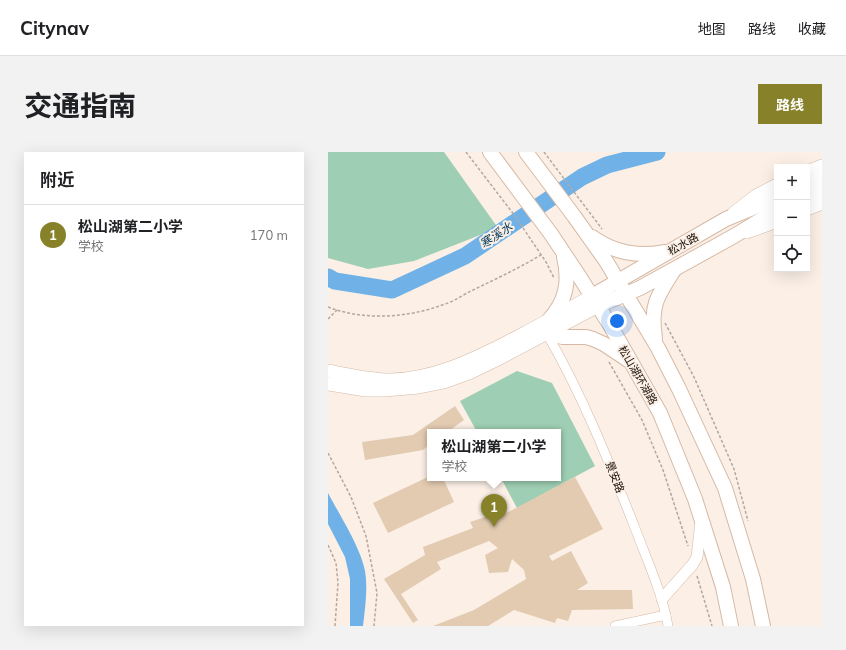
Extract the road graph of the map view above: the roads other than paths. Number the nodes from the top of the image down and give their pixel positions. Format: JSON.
{"nodes":[{"id":1,"x":490,"y":152,"type":"edge"},
{"id":2,"x":526,"y":152,"type":"edge"},
{"id":3,"x":822,"y":166,"type":"edge"},
{"id":4,"x":810,"y":171,"type":"edge"},
{"id":5,"x":822,"y":179,"type":"edge"},
{"id":6,"x":810,"y":184,"type":"edge"},
{"id":7,"x":774,"y":187,"type":"edge"},
{"id":8,"x":822,"y":191,"type":"edge"},
{"id":9,"x":810,"y":196,"type":"edge"},
{"id":10,"x":774,"y":199,"type":"edge"},
{"id":11,"x":822,"y":203,"type":"edge"},
{"id":12,"x":810,"y":208,"type":"edge"},
{"id":13,"x":774,"y":212,"type":"edge"},
{"id":14,"x":726,"y":219,"type":"junction"},
{"id":15,"x":774,"y":222,"type":"edge"},
{"id":16,"x":584,"y":230,"type":"junction"},
{"id":17,"x":734,"y":236,"type":"junction"},
{"id":18,"x":560,"y":247,"type":"junction"},
{"id":19,"x":672,"y":250,"type":"junction"},
{"id":20,"x":675,"y":269,"type":"junction"},
{"id":21,"x":618,"y":280,"type":"junction"},
{"id":22,"x":626,"y":294,"type":"junction"},
{"id":23,"x":595,"y":301,"type":"junction"},
{"id":24,"x":548,"y":327,"type":"junction"},
{"id":25,"x":658,"y":348,"type":"junction"},
{"id":26,"x":630,"y":362,"type":"junction"},
{"id":27,"x":328,"y":372,"type":"edge"},
{"id":28,"x":328,"y":384,"type":"edge"},
{"id":29,"x":702,"y":519,"type":"junction"},
{"id":30,"x":662,"y":599,"type":"junction"},
{"id":31,"x":666,"y":615,"type":"junction"},
{"id":32,"x":615,"y":626,"type":"edge"},
{"id":33,"x":668,"y":626,"type":"edge"},
{"id":34,"x":731,"y":626,"type":"edge"},
{"id":35,"x":763,"y":626,"type":"edge"}],
"edges":[{"from":1,"to":18,"type":"main road","name":"松山湖环湖路"},
{"from":2,"to":16,"type":"main road"},
{"from":3,"to":4,"type":"main road"},
{"from":5,"to":6,"type":"main road"},
{"from":7,"to":14,"type":"main road"},
{"from":8,"to":9,"type":"main road"},
{"from":10,"to":14,"type":"main road","name":"松水路"},
{"from":11,"to":12,"type":"main road"},
{"from":13,"to":17,"type":"main road","name":"松水路"},
{"from":14,"to":19,"type":"main road","name":"松水路"},
{"from":15,"to":17,"type":"main road"},
{"from":16,"to":19,"type":"main road"},
{"from":16,"to":21,"type":"main road"},
{"from":17,"to":20,"type":"main road","name":"松水路"},
{"from":18,"to":23,"type":"main road","name":"松山湖环湖路"},
{"from":18,"to":24,"type":"main road"},
{"from":19,"to":21,"type":"main road","name":"松水路"},
{"from":20,"to":22,"type":"main road","name":"松水路"},
{"from":20,"to":25,"type":"main road"},
{"from":21,"to":22,"type":"main road"},
{"from":21,"to":23,"type":"main road","name":"松水路"},
{"from":22,"to":23,"type":"main road","name":"松水路"},
{"from":22,"to":25,"type":"main road"},
{"from":23,"to":24,"type":"main road"},
{"from":23,"to":26,"type":"main road","name":"松山湖环湖路"},
{"from":24,"to":26,"type":"main road"},
{"from":24,"to":27,"type":"main road"},
{"from":24,"to":28,"type":"main road"},
{"from":24,"to":30,"type":"street","name":"景安路"},
{"from":25,"to":35,"type":"main road"},
{"from":26,"to":29,"type":"main road","name":"松山湖环湖路"},
{"from":29,"to":30,"type":"street"},
{"from":29,"to":34,"type":"main road","name":"松山湖环湖路"},
{"from":30,"to":31,"type":"street","name":"景安路"},
{"from":31,"to":32,"type":"street"},
{"from":31,"to":33,"type":"street","name":"景安路"}]}
